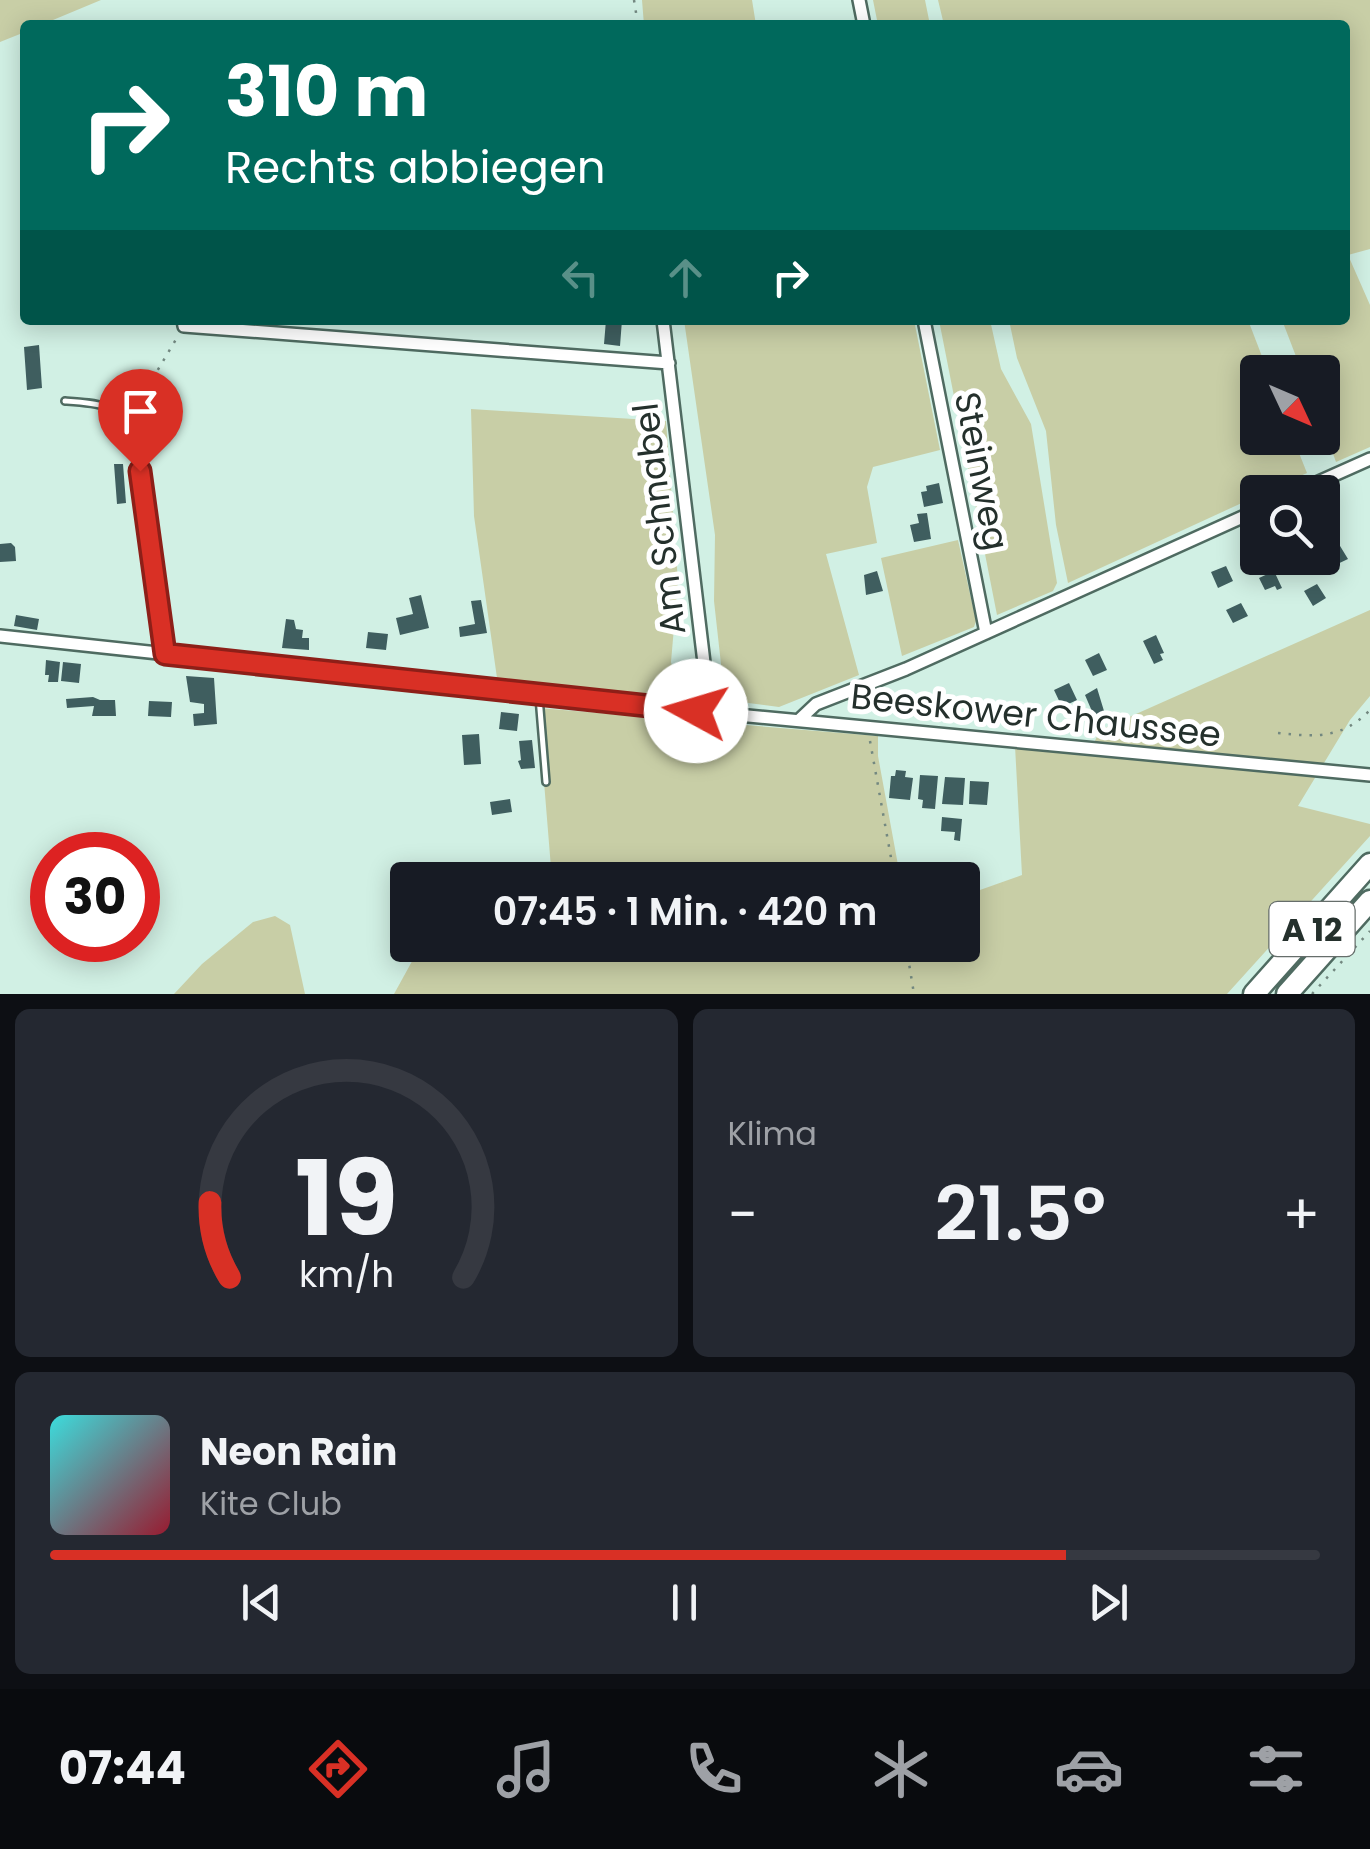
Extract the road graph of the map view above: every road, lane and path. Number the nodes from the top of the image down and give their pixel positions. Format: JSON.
{"nodes":[{"id":1,"x":182,"y":325,"type":"edge"},
{"id":2,"x":207,"y":325,"type":"edge"},
{"id":3,"x":663,"y":325,"type":"edge"},
{"id":4,"x":925,"y":325,"type":"edge"},
{"id":5,"x":669,"y":363,"type":"junction"},
{"id":6,"x":65,"y":400,"type":"dead end"},
{"id":7,"x":128,"y":420,"type":"junction"},
{"id":8,"x":1370,"y":459,"type":"edge"},
{"id":9,"x":1334,"y":475,"type":"edge"},
{"id":10,"x":1240,"y":518,"type":"edge"},
{"id":11,"x":986,"y":633,"type":"junction"},
{"id":12,"x":0,"y":636,"type":"edge"},
{"id":13,"x":165,"y":654,"type":"junction"},
{"id":14,"x":538,"y":694,"type":"junction"},
{"id":15,"x":1370,"y":710,"type":"edge"},
{"id":16,"x":696,"y":711,"type":"junction"},
{"id":17,"x":799,"y":720,"type":"junction"},
{"id":18,"x":867,"y":725,"type":"junction"},
{"id":19,"x":1278,"y":733,"type":"dead end"},
{"id":20,"x":1370,"y":775,"type":"edge"},
{"id":21,"x":546,"y":782,"type":"dead end"},
{"id":22,"x":892,"y":862,"type":"edge"},
{"id":23,"x":1370,"y":864,"type":"edge"},
{"id":24,"x":1370,"y":901,"type":"edge"},
{"id":25,"x":1370,"y":931,"type":"edge"},
{"id":26,"x":909,"y":962,"type":"edge"},
{"id":27,"x":914,"y":994,"type":"edge"},
{"id":28,"x":1254,"y":994,"type":"edge"},
{"id":29,"x":1287,"y":994,"type":"edge"},
{"id":30,"x":1312,"y":994,"type":"edge"}],
"edges":[{"from":1,"to":7,"type":"path"},
{"from":2,"to":5,"type":"street"},
{"from":3,"to":5,"type":"street","name":"Am Schnabel"},
{"from":4,"to":11,"type":"street","name":"Steinweg"},
{"from":5,"to":16,"type":"street","name":"Am Schnabel"},
{"from":6,"to":7,"type":"lane"},
{"from":7,"to":13,"type":"lane"},
{"from":8,"to":9,"type":"street"},
{"from":10,"to":11,"type":"street"},
{"from":11,"to":17,"type":"street"},
{"from":12,"to":13,"type":"street","name":"Beeskower Chaussee"},
{"from":13,"to":14,"type":"street","name":"Beeskower Chaussee"},
{"from":14,"to":16,"type":"street","name":"Beeskower Chaussee"},
{"from":14,"to":21,"type":"lane"},
{"from":15,"to":19,"type":"path"},
{"from":16,"to":17,"type":"street","name":"Beeskower Chaussee"},
{"from":17,"to":18,"type":"street","name":"Beeskower Chaussee"},
{"from":18,"to":20,"type":"street","name":"Beeskower Chaussee"},
{"from":18,"to":22,"type":"path"},
{"from":23,"to":28,"type":"highway","number":"A 12"},
{"from":24,"to":29,"type":"highway","number":"A 12"},
{"from":25,"to":30,"type":"path"},
{"from":26,"to":27,"type":"path"}]}
